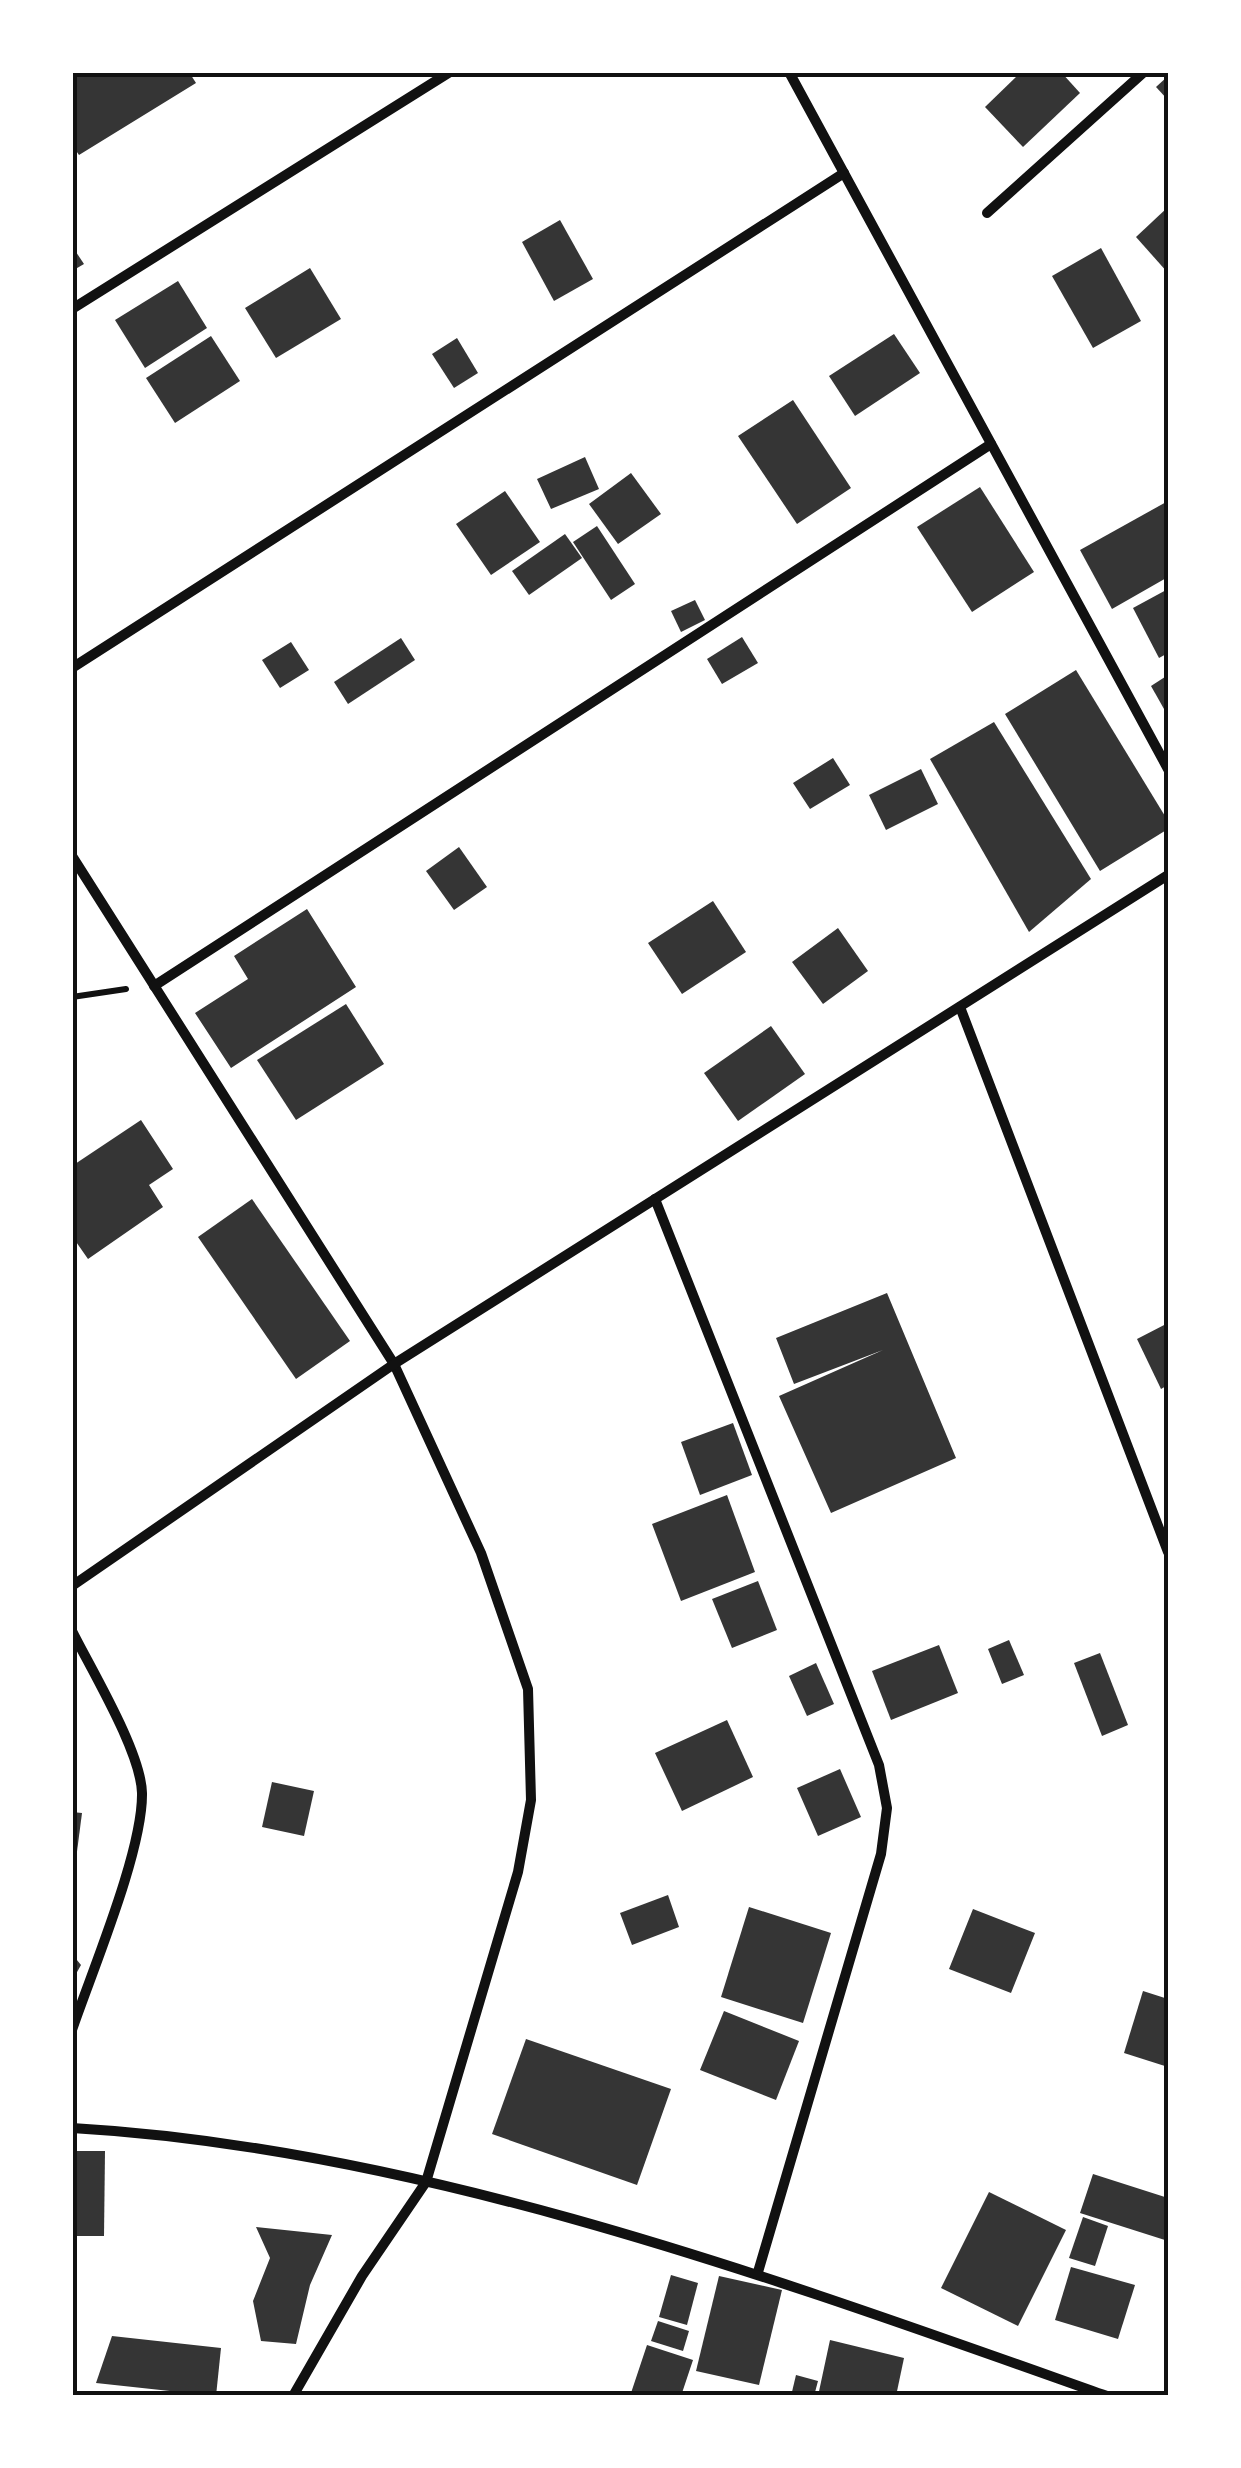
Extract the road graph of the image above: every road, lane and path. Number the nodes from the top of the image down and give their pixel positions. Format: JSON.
{"nodes":[{"id":1,"x":450,"y":72,"type":"edge"},
{"id":2,"x":789,"y":72,"type":"edge"},
{"id":3,"x":1144,"y":72,"type":"edge"},
{"id":4,"x":844,"y":173,"type":"junction"},
{"id":5,"x":986,"y":213,"type":"dead end"},
{"id":6,"x":72,"y":309,"type":"edge"},
{"id":7,"x":992,"y":444,"type":"junction"},
{"id":8,"x":72,"y":668,"type":"edge"},
{"id":9,"x":1168,"y":769,"type":"edge"},
{"id":10,"x":72,"y":856,"type":"edge"},
{"id":11,"x":1168,"y":875,"type":"edge"},
{"id":12,"x":154,"y":986,"type":"junction"},
{"id":13,"x":72,"y":997,"type":"edge"},
{"id":14,"x":960,"y":1006,"type":"junction"},
{"id":15,"x":656,"y":1199,"type":"junction"},
{"id":16,"x":394,"y":1364,"type":"junction"},
{"id":17,"x":1168,"y":1552,"type":"edge"},
{"id":18,"x":72,"y":1586,"type":"edge"},
{"id":19,"x":72,"y":1631,"type":"edge"},
{"id":20,"x":72,"y":2030,"type":"edge"},
{"id":21,"x":72,"y":2128,"type":"edge"},
{"id":22,"x":426,"y":2182,"type":"junction"},
{"id":23,"x":758,"y":2272,"type":"junction"},
{"id":24,"x":293,"y":2396,"type":"edge"},
{"id":25,"x":1107,"y":2396,"type":"edge"}],
"edges":[{"from":1,"to":6,"type":"street"},
{"from":2,"to":4,"type":"street"},
{"from":3,"to":5,"type":"street"},
{"from":4,"to":7,"type":"street"},
{"from":4,"to":8,"type":"street"},
{"from":7,"to":9,"type":"street"},
{"from":7,"to":12,"type":"street"},
{"from":10,"to":12,"type":"street"},
{"from":11,"to":14,"type":"street"},
{"from":12,"to":13,"type":"path"},
{"from":12,"to":16,"type":"street"},
{"from":14,"to":15,"type":"street"},
{"from":14,"to":17,"type":"street"},
{"from":15,"to":16,"type":"street"},
{"from":15,"to":23,"type":"street"},
{"from":16,"to":18,"type":"street"},
{"from":16,"to":22,"type":"street"},
{"from":19,"to":20,"type":"street"},
{"from":21,"to":22,"type":"street"},
{"from":22,"to":23,"type":"street"},
{"from":22,"to":24,"type":"street"},
{"from":23,"to":25,"type":"street"}]}
